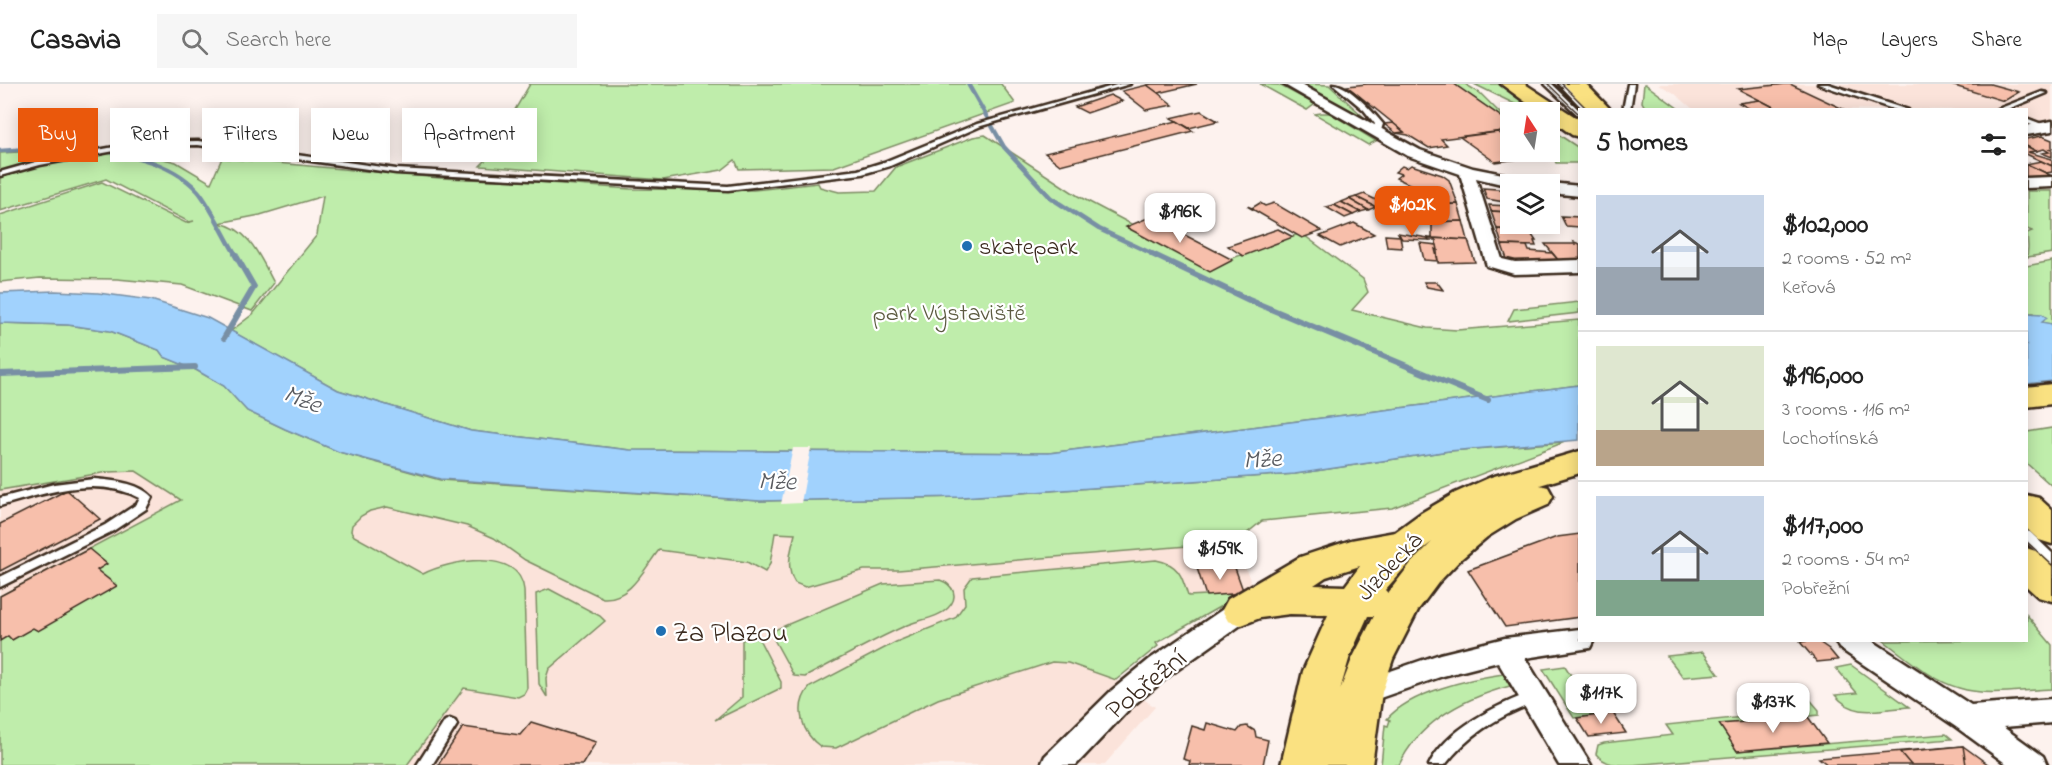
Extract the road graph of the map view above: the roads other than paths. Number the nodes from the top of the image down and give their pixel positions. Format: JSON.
{"nodes":[{"id":1,"x":1127,"y":84,"type":"edge"},
{"id":2,"x":1290,"y":84,"type":"edge"},
{"id":3,"x":1336,"y":84,"type":"edge"},
{"id":4,"x":1511,"y":84,"type":"edge"},
{"id":5,"x":1537,"y":84,"type":"edge"},
{"id":6,"x":1548,"y":84,"type":"edge"},
{"id":7,"x":1562,"y":84,"type":"edge"},
{"id":8,"x":1575,"y":84,"type":"edge"},
{"id":9,"x":1599,"y":84,"type":"edge"},
{"id":10,"x":1631,"y":84,"type":"edge"},
{"id":11,"x":1821,"y":84,"type":"edge"},
{"id":12,"x":2044,"y":93,"type":"dead end"},
{"id":13,"x":1586,"y":108,"type":"edge"},
{"id":14,"x":1599,"y":108,"type":"edge"},
{"id":15,"x":1614,"y":108,"type":"edge"},
{"id":16,"x":1626,"y":108,"type":"edge"},
{"id":17,"x":1899,"y":108,"type":"edge"},
{"id":18,"x":2004,"y":108,"type":"edge"},
{"id":19,"x":1578,"y":113,"type":"edge"},
{"id":20,"x":2028,"y":121,"type":"edge"},
{"id":21,"x":1578,"y":123,"type":"edge"},
{"id":22,"x":2049,"y":127,"type":"edge"},
{"id":23,"x":1578,"y":129,"type":"edge"},
{"id":24,"x":2028,"y":131,"type":"edge"},
{"id":25,"x":1376,"y":134,"type":"junction"},
{"id":26,"x":1469,"y":172,"type":"junction"},
{"id":27,"x":0,"y":174,"type":"edge"},
{"id":28,"x":1500,"y":178,"type":"edge"},
{"id":29,"x":2052,"y":182,"type":"edge"},
{"id":30,"x":2028,"y":183,"type":"edge"},
{"id":31,"x":1560,"y":189,"type":"edge"},
{"id":32,"x":1578,"y":190,"type":"edge"},
{"id":33,"x":1578,"y":266,"type":"edge"},
{"id":34,"x":2052,"y":394,"type":"edge"},
{"id":35,"x":2028,"y":397,"type":"edge"},
{"id":36,"x":2052,"y":412,"type":"edge"},
{"id":37,"x":2028,"y":415,"type":"edge"},
{"id":38,"x":1578,"y":462,"type":"edge"},
{"id":39,"x":1578,"y":484,"type":"edge"},
{"id":40,"x":0,"y":502,"type":"edge"},
{"id":41,"x":2028,"y":509,"type":"edge"},
{"id":42,"x":2052,"y":531,"type":"edge"},
{"id":43,"x":2028,"y":537,"type":"edge"},
{"id":44,"x":1402,"y":544,"type":"junction"},
{"id":45,"x":2052,"y":560,"type":"edge"},
{"id":46,"x":2028,"y":564,"type":"edge"},
{"id":47,"x":0,"y":582,"type":"edge"},
{"id":48,"x":2052,"y":587,"type":"edge"},
{"id":49,"x":1356,"y":600,"type":"junction"},
{"id":50,"x":1400,"y":603,"type":"junction"},
{"id":51,"x":1242,"y":610,"type":"junction"},
{"id":52,"x":1578,"y":640,"type":"edge"},
{"id":53,"x":1334,"y":642,"type":"junction"},
{"id":54,"x":1852,"y":642,"type":"edge"},
{"id":55,"x":1505,"y":649,"type":"junction"},
{"id":56,"x":1360,"y":693,"type":"junction"},
{"id":57,"x":1535,"y":698,"type":"junction"},
{"id":58,"x":2052,"y":711,"type":"edge"},
{"id":59,"x":1967,"y":718,"type":"junction"},
{"id":60,"x":450,"y":725,"type":"dead end"},
{"id":61,"x":424,"y":765,"type":"edge"},
{"id":62,"x":1056,"y":765,"type":"edge"},
{"id":63,"x":1304,"y":765,"type":"edge"},
{"id":64,"x":1349,"y":765,"type":"edge"},
{"id":65,"x":1436,"y":765,"type":"edge"},
{"id":66,"x":1576,"y":765,"type":"edge"},
{"id":67,"x":2032,"y":765,"type":"edge"}],
"edges":[{"from":1,"to":27,"type":"lane"},
{"from":2,"to":25,"type":"street"},
{"from":3,"to":25,"type":"lane"},
{"from":4,"to":23,"type":"main road"},
{"from":5,"to":21,"type":"main road"},
{"from":6,"to":19,"type":"lane"},
{"from":7,"to":13,"type":"lane"},
{"from":8,"to":14,"type":"main road"},
{"from":9,"to":15,"type":"main road"},
{"from":10,"to":16,"type":"lane"},
{"from":11,"to":17,"type":"lane"},
{"from":12,"to":18,"type":"lane"},
{"from":20,"to":22,"type":"lane"},
{"from":22,"to":24,"type":"street"},
{"from":25,"to":26,"type":"street"},
{"from":26,"to":28,"type":"street"},
{"from":26,"to":33,"type":"street"},
{"from":29,"to":30,"type":"street"},
{"from":31,"to":32,"type":"street"},
{"from":34,"to":35,"type":"main road"},
{"from":36,"to":37,"type":"main road"},
{"from":38,"to":44,"type":"main road","name":"Jízdecká"},
{"from":39,"to":50,"type":"main road","name":"Jízdecká"},
{"from":40,"to":47,"type":"lane"},
{"from":41,"to":42,"type":"main road"},
{"from":43,"to":45,"type":"lane"},
{"from":44,"to":49,"type":"main road","name":"Jízdecká"},
{"from":44,"to":51,"type":"main road"},
{"from":46,"to":48,"type":"main road"},
{"from":49,"to":50,"type":"main road"},
{"from":49,"to":51,"type":"main road"},
{"from":49,"to":53,"type":"main road","name":"Jízdecká"},
{"from":50,"to":56,"type":"main road","name":"Jízdecká"},
{"from":51,"to":53,"type":"main road"},
{"from":51,"to":62,"type":"street","name":"Pobřežní"},
{"from":52,"to":55,"type":"street"},
{"from":53,"to":63,"type":"main road","name":"Jízdecká"},
{"from":54,"to":59,"type":"street"},
{"from":55,"to":56,"type":"street"},
{"from":55,"to":57,"type":"street"},
{"from":56,"to":64,"type":"main road","name":"Jízdecká"},
{"from":57,"to":65,"type":"lane"},
{"from":57,"to":66,"type":"street"},
{"from":58,"to":59,"type":"street"},
{"from":59,"to":67,"type":"street"},
{"from":60,"to":61,"type":"lane"}]}
